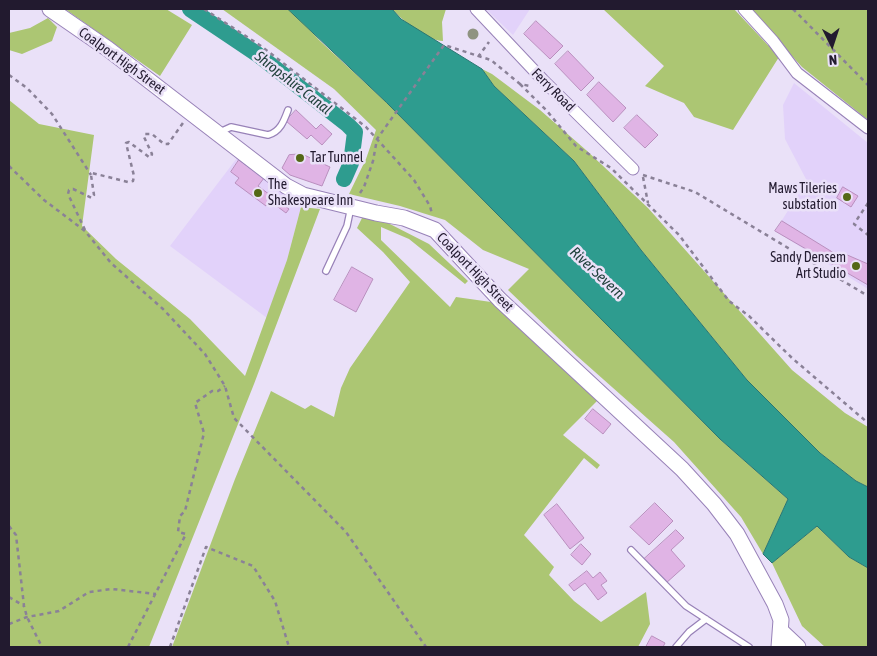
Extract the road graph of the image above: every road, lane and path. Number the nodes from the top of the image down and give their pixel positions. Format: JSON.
{"nodes":[{"id":1,"x":50,"y":9,"type":"edge"},
{"id":2,"x":204,"y":9,"type":"edge"},
{"id":3,"x":476,"y":9,"type":"edge"},
{"id":4,"x":744,"y":9,"type":"edge"},
{"id":5,"x":793,"y":9,"type":"edge"},
{"id":6,"x":485,"y":46,"type":"dead end"},
{"id":7,"x":478,"y":56,"type":"junction"},
{"id":8,"x":9,"y":75,"type":"edge"},
{"id":9,"x":520,"y":84,"type":"junction"},
{"id":10,"x":868,"y":85,"type":"edge"},
{"id":11,"x":528,"y":86,"type":"dead end"},
{"id":12,"x":288,"y":110,"type":"dead end"},
{"id":13,"x":190,"y":112,"type":"junction"},
{"id":14,"x":868,"y":128,"type":"edge"},
{"id":15,"x":218,"y":133,"type":"junction"},
{"id":16,"x":377,"y":139,"type":"junction"},
{"id":17,"x":9,"y":166,"type":"edge"},
{"id":18,"x":638,"y":172,"type":"junction"},
{"id":19,"x":91,"y":175,"type":"junction"},
{"id":20,"x":364,"y":187,"type":"dead end"},
{"id":21,"x":868,"y":203,"type":"edge"},
{"id":22,"x":649,"y":205,"type":"junction"},
{"id":23,"x":351,"y":207,"type":"junction"},
{"id":24,"x":436,"y":230,"type":"junction"},
{"id":25,"x":85,"y":231,"type":"junction"},
{"id":26,"x":868,"y":235,"type":"edge"},
{"id":27,"x":326,"y":271,"type":"dead end"},
{"id":28,"x":868,"y":296,"type":"edge"},
{"id":29,"x":224,"y":386,"type":"junction"},
{"id":30,"x":868,"y":423,"type":"edge"},
{"id":31,"x":9,"y":526,"type":"edge"},
{"id":32,"x":631,"y":550,"type":"dead end"},
{"id":33,"x":156,"y":594,"type":"junction"},
{"id":34,"x":9,"y":597,"type":"edge"},
{"id":35,"x":24,"y":606,"type":"junction"},
{"id":36,"x":27,"y":617,"type":"junction"},
{"id":37,"x":706,"y":619,"type":"junction"},
{"id":38,"x":9,"y":624,"type":"edge"},
{"id":39,"x":781,"y":631,"type":"junction"},
{"id":40,"x":42,"y":647,"type":"edge"},
{"id":41,"x":128,"y":647,"type":"edge"},
{"id":42,"x":170,"y":647,"type":"edge"},
{"id":43,"x":290,"y":647,"type":"edge"},
{"id":44,"x":426,"y":647,"type":"edge"},
{"id":45,"x":676,"y":647,"type":"edge"},
{"id":46,"x":749,"y":647,"type":"edge"},
{"id":47,"x":779,"y":647,"type":"edge"},
{"id":48,"x":798,"y":647,"type":"edge"}],
"edges":[{"from":1,"to":13,"type":"street","name":"Coalport High Street"},
{"from":2,"to":16,"type":"path"},
{"from":3,"to":18,"type":"street","name":"Ferry Road"},
{"from":4,"to":14,"type":"street"},
{"from":5,"to":10,"type":"path"},
{"from":6,"to":7,"type":"path"},
{"from":7,"to":9,"type":"path"},
{"from":7,"to":16,"type":"path"},
{"from":8,"to":19,"type":"path"},
{"from":9,"to":11,"type":"path"},
{"from":9,"to":22,"type":"path"},
{"from":12,"to":15,"type":"lane"},
{"from":13,"to":15,"type":"street","name":"Coalport High Street"},
{"from":13,"to":19,"type":"path"},
{"from":15,"to":23,"type":"street","name":"Coalport High Street"},
{"from":16,"to":20,"type":"path"},
{"from":16,"to":24,"type":"path"},
{"from":17,"to":25,"type":"path"},
{"from":18,"to":22,"type":"path"},
{"from":18,"to":28,"type":"path"},
{"from":19,"to":25,"type":"path"},
{"from":21,"to":26,"type":"path"},
{"from":22,"to":30,"type":"path"},
{"from":23,"to":24,"type":"street","name":"Coalport High Street"},
{"from":23,"to":27,"type":"lane"},
{"from":24,"to":39,"type":"street","name":"Coalport High Street"},
{"from":25,"to":29,"type":"path"},
{"from":29,"to":33,"type":"path"},
{"from":29,"to":44,"type":"path"},
{"from":31,"to":35,"type":"path"},
{"from":32,"to":37,"type":"lane"},
{"from":33,"to":36,"type":"path"},
{"from":33,"to":41,"type":"path"},
{"from":34,"to":35,"type":"path"},
{"from":35,"to":36,"type":"path"},
{"from":36,"to":38,"type":"path"},
{"from":36,"to":40,"type":"path"},
{"from":37,"to":45,"type":"lane"},
{"from":37,"to":46,"type":"lane"},
{"from":39,"to":47,"type":"street","name":"Coalport High Street"},
{"from":39,"to":48,"type":"street"},
{"from":42,"to":43,"type":"path"}]}
